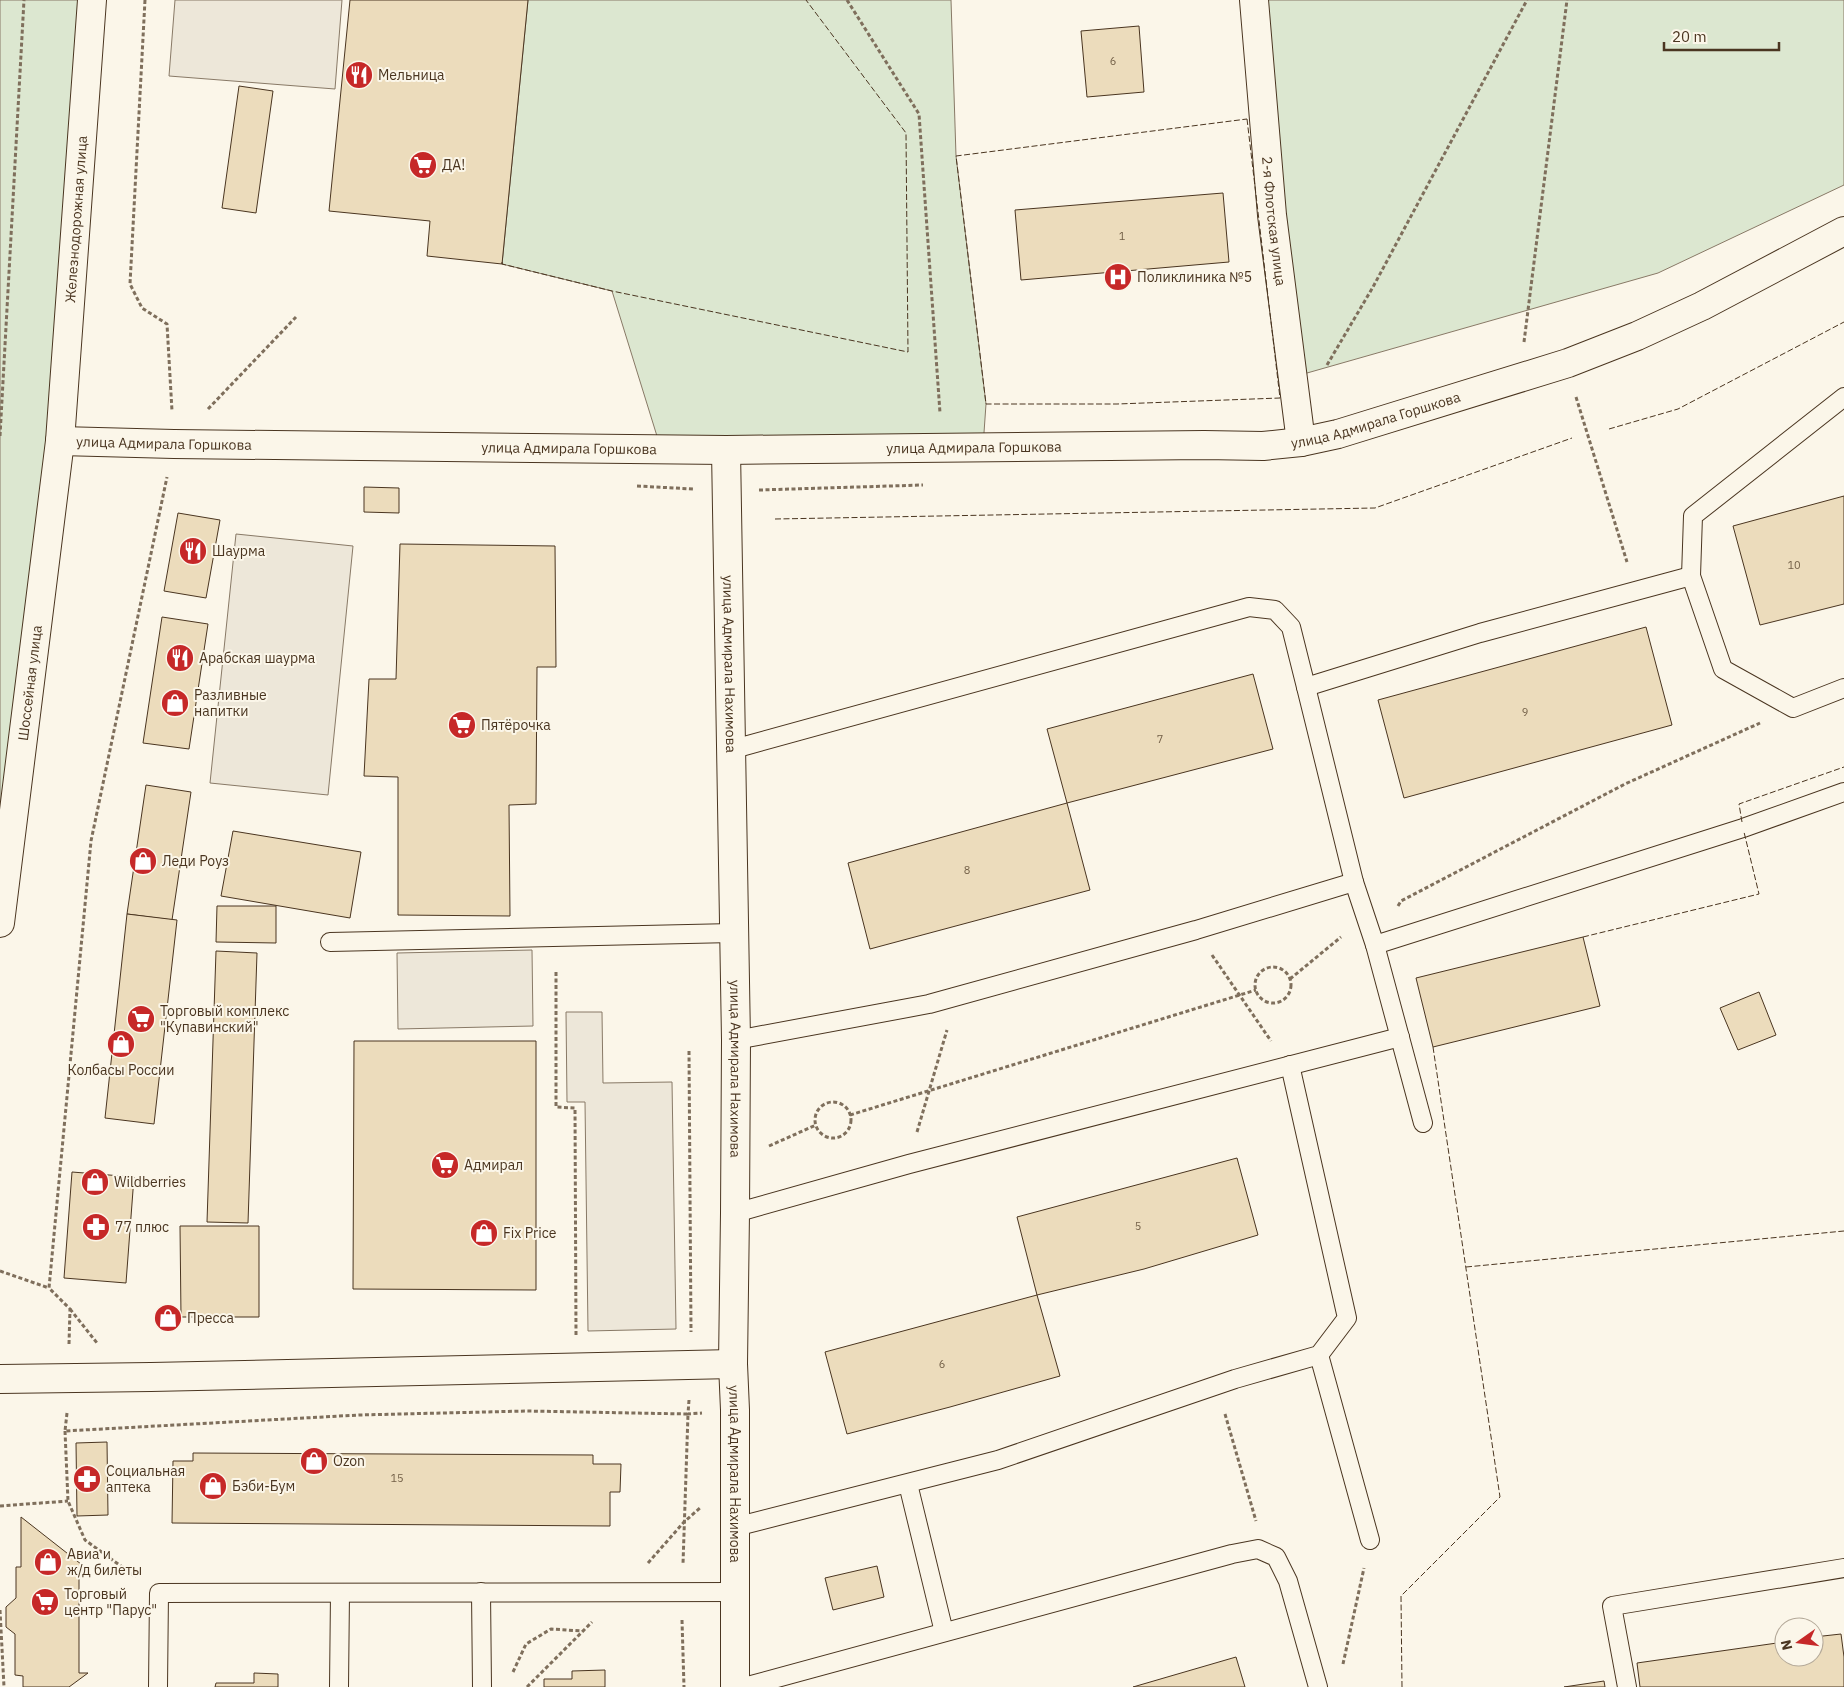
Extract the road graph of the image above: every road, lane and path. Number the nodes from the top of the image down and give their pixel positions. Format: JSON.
{"nodes":[{"id":1,"x":24,"y":0,"type":"edge"},
{"id":2,"x":92,"y":0,"type":"edge"},
{"id":3,"x":145,"y":0,"type":"edge"},
{"id":4,"x":847,"y":0,"type":"edge"},
{"id":5,"x":1254,"y":0,"type":"edge"},
{"id":6,"x":1527,"y":0,"type":"edge"},
{"id":7,"x":1567,"y":0,"type":"edge"},
{"id":8,"x":1844,"y":231,"type":"edge"},
{"id":9,"x":296,"y":317,"type":"dead end"},
{"id":10,"x":1519,"y":379,"type":"junction"},
{"id":11,"x":1575,"y":394,"type":"dead end"},
{"id":12,"x":1844,"y":397,"type":"edge"},
{"id":13,"x":1298,"y":415,"type":"junction"},
{"id":14,"x":0,"y":436,"type":"edge"},
{"id":15,"x":60,"y":441,"type":"junction"},
{"id":16,"x":1301,"y":442,"type":"junction"},
{"id":17,"x":174,"y":444,"type":"junction"},
{"id":18,"x":942,"y":448,"type":"junction"},
{"id":19,"x":726,"y":450,"type":"junction"},
{"id":20,"x":1691,"y":576,"type":"junction"},
{"id":21,"x":1636,"y":591,"type":"junction"},
{"id":22,"x":1306,"y":687,"type":"junction"},
{"id":23,"x":1844,"y":688,"type":"edge"},
{"id":24,"x":1792,"y":708,"type":"junction"},
{"id":25,"x":730,"y":750,"type":"junction"},
{"id":26,"x":1844,"y":792,"type":"edge"},
{"id":27,"x":1354,"y":882,"type":"junction"},
{"id":28,"x":1365,"y":917,"type":"junction"},
{"id":29,"x":0,"y":923,"type":"edge"},
{"id":30,"x":1196,"y":930,"type":"junction"},
{"id":31,"x":733,"y":933,"type":"junction"},
{"id":32,"x":330,"y":942,"type":"dead end"},
{"id":33,"x":1375,"y":945,"type":"junction"},
{"id":34,"x":556,"y":972,"type":"dead end"},
{"id":35,"x":1290,"y":979,"type":"junction"},
{"id":36,"x":1256,"y":990,"type":"junction"},
{"id":37,"x":1238,"y":995,"type":"junction"},
{"id":38,"x":947,"y":1029,"type":"dead end"},
{"id":39,"x":1400,"y":1037,"type":"junction"},
{"id":40,"x":736,"y":1040,"type":"junction"},
{"id":41,"x":689,"y":1052,"type":"dead end"},
{"id":42,"x":1290,"y":1065,"type":"junction"},
{"id":43,"x":928,"y":1091,"type":"junction"},
{"id":44,"x":850,"y":1115,"type":"junction"},
{"id":45,"x":1423,"y":1123,"type":"dead end"},
{"id":46,"x":816,"y":1126,"type":"junction"},
{"id":47,"x":763,"y":1149,"type":"dead end"},
{"id":48,"x":909,"y":1164,"type":"junction"},
{"id":49,"x":736,"y":1212,"type":"junction"},
{"id":50,"x":0,"y":1271,"type":"edge"},
{"id":51,"x":49,"y":1288,"type":"junction"},
{"id":52,"x":70,"y":1309,"type":"junction"},
{"id":53,"x":690,"y":1334,"type":"dead end"},
{"id":54,"x":576,"y":1335,"type":"dead end"},
{"id":55,"x":98,"y":1344,"type":"dead end"},
{"id":56,"x":1319,"y":1356,"type":"junction"},
{"id":57,"x":733,"y":1364,"type":"junction"},
{"id":58,"x":69,"y":1378,"type":"junction"},
{"id":59,"x":0,"y":1379,"type":"edge"},
{"id":60,"x":1217,"y":1385,"type":"junction"},
{"id":61,"x":66,"y":1432,"type":"junction"},
{"id":62,"x":908,"y":1484,"type":"junction"},
{"id":63,"x":68,"y":1501,"type":"junction"},
{"id":64,"x":0,"y":1506,"type":"edge"},
{"id":65,"x":735,"y":1527,"type":"junction"},
{"id":66,"x":1370,"y":1540,"type":"joint"},
{"id":67,"x":1265,"y":1552,"type":"junction"},
{"id":68,"x":1844,"y":1568,"type":"edge"},
{"id":69,"x":481,"y":1592,"type":"junction"},
{"id":70,"x":682,"y":1592,"type":"junction"},
{"id":71,"x":735,"y":1592,"type":"junction"},
{"id":72,"x":159,"y":1593,"type":"junction"},
{"id":73,"x":340,"y":1593,"type":"junction"},
{"id":74,"x":0,"y":1610,"type":"edge"},
{"id":75,"x":582,"y":1631,"type":"dead end"},
{"id":76,"x":944,"y":1632,"type":"junction"},
{"id":77,"x":1342,"y":1669,"type":"dead end"},
{"id":78,"x":512,"y":1680,"type":"dead end"},
{"id":79,"x":4,"y":1687,"type":"edge"},
{"id":80,"x":158,"y":1687,"type":"edge"},
{"id":81,"x":339,"y":1687,"type":"edge"},
{"id":82,"x":482,"y":1687,"type":"edge"},
{"id":83,"x":684,"y":1687,"type":"edge"},
{"id":84,"x":735,"y":1687,"type":"edge"},
{"id":85,"x":744,"y":1687,"type":"edge"},
{"id":86,"x":1318,"y":1687,"type":"edge"},
{"id":87,"x":1627,"y":1687,"type":"edge"}],
"edges":[{"from":1,"to":14,"type":"path"},
{"from":2,"to":15,"type":"street","name":"Железнодорожная улица"},
{"from":3,"to":17,"type":"path"},
{"from":4,"to":18,"type":"path"},
{"from":5,"to":13,"type":"street","name":"2-я Флотская улица"},
{"from":6,"to":13,"type":"path"},
{"from":7,"to":10,"type":"path"},
{"from":8,"to":10,"type":"street","name":"улица Адмирала Горшкова"},
{"from":9,"to":17,"type":"path"},
{"from":10,"to":16,"type":"street","name":"улица Адмирала Горшкова"},
{"from":11,"to":21,"type":"path"},
{"from":12,"to":20,"type":"lane"},
{"from":13,"to":16,"type":"street","name":"2-я Флотская улица"},
{"from":15,"to":17,"type":"street","name":"улица Адмирала Горшкова"},
{"from":15,"to":29,"type":"street","name":"Шоссейная улица"},
{"from":16,"to":18,"type":"street","name":"улица Адмирала Горшкова"},
{"from":17,"to":19,"type":"street","name":"улица Адмирала Горшкова"},
{"from":17,"to":51,"type":"path"},
{"from":18,"to":19,"type":"street","name":"улица Адмирала Горшкова"},
{"from":19,"to":25,"type":"street","name":"улица Адмирала Нахимова"},
{"from":20,"to":21,"type":"lane"},
{"from":20,"to":24,"type":"lane"},
{"from":21,"to":22,"type":"lane"},
{"from":22,"to":25,"type":"lane"},
{"from":22,"to":27,"type":"lane"},
{"from":23,"to":24,"type":"lane"},
{"from":24,"to":33,"type":"path"},
{"from":25,"to":31,"type":"street","name":"улица Адмирала Нахимова"},
{"from":26,"to":33,"type":"lane"},
{"from":27,"to":28,"type":"lane"},
{"from":27,"to":30,"type":"lane"},
{"from":28,"to":33,"type":"lane"},
{"from":28,"to":35,"type":"path"},
{"from":30,"to":37,"type":"path"},
{"from":30,"to":40,"type":"lane"},
{"from":31,"to":32,"type":"lane"},
{"from":31,"to":40,"type":"street","name":"улица Адмирала Нахимова"},
{"from":33,"to":39,"type":"lane"},
{"from":34,"to":54,"type":"path"},
{"from":35,"to":36,"type":"path"},
{"from":35,"to":36,"type":"path"},
{"from":36,"to":37,"type":"path"},
{"from":37,"to":42,"type":"path"},
{"from":37,"to":43,"type":"path"},
{"from":38,"to":43,"type":"path"},
{"from":39,"to":42,"type":"lane"},
{"from":39,"to":45,"type":"lane"},
{"from":40,"to":49,"type":"street","name":"улица Адмирала Нахимова"},
{"from":41,"to":53,"type":"path"},
{"from":42,"to":48,"type":"lane"},
{"from":42,"to":56,"type":"lane"},
{"from":43,"to":44,"type":"path"},
{"from":43,"to":48,"type":"path"},
{"from":44,"to":46,"type":"path"},
{"from":44,"to":46,"type":"path"},
{"from":46,"to":47,"type":"path"},
{"from":48,"to":49,"type":"lane"},
{"from":49,"to":57,"type":"street","name":"улица Адмирала Нахимова"},
{"from":50,"to":51,"type":"path"},
{"from":51,"to":52,"type":"path"},
{"from":52,"to":55,"type":"path"},
{"from":52,"to":58,"type":"path"},
{"from":56,"to":60,"type":"lane"},
{"from":56,"to":66,"type":"lane"},
{"from":57,"to":58,"type":"street"},
{"from":57,"to":65,"type":"street","name":"улица Адмирала Нахимова"},
{"from":58,"to":59,"type":"street"},
{"from":58,"to":61,"type":"path"},
{"from":60,"to":62,"type":"lane"},
{"from":60,"to":67,"type":"path"},
{"from":61,"to":63,"type":"path"},
{"from":61,"to":70,"type":"path"},
{"from":62,"to":65,"type":"lane"},
{"from":62,"to":76,"type":"lane"},
{"from":63,"to":64,"type":"path"},
{"from":63,"to":72,"type":"path"},
{"from":65,"to":71,"type":"street","name":"улица Адмирала Нахимова"},
{"from":66,"to":77,"type":"path"},
{"from":67,"to":76,"type":"lane"},
{"from":67,"to":86,"type":"lane"},
{"from":68,"to":87,"type":"lane"},
{"from":69,"to":70,"type":"lane"},
{"from":69,"to":73,"type":"lane"},
{"from":69,"to":82,"type":"lane"},
{"from":70,"to":71,"type":"lane"},
{"from":70,"to":83,"type":"path"},
{"from":71,"to":84,"type":"street","name":"улица Адмирала Нахимова"},
{"from":72,"to":73,"type":"lane"},
{"from":72,"to":80,"type":"lane"},
{"from":73,"to":81,"type":"lane"},
{"from":74,"to":79,"type":"path"},
{"from":75,"to":78,"type":"path"},
{"from":76,"to":85,"type":"lane"}]}
